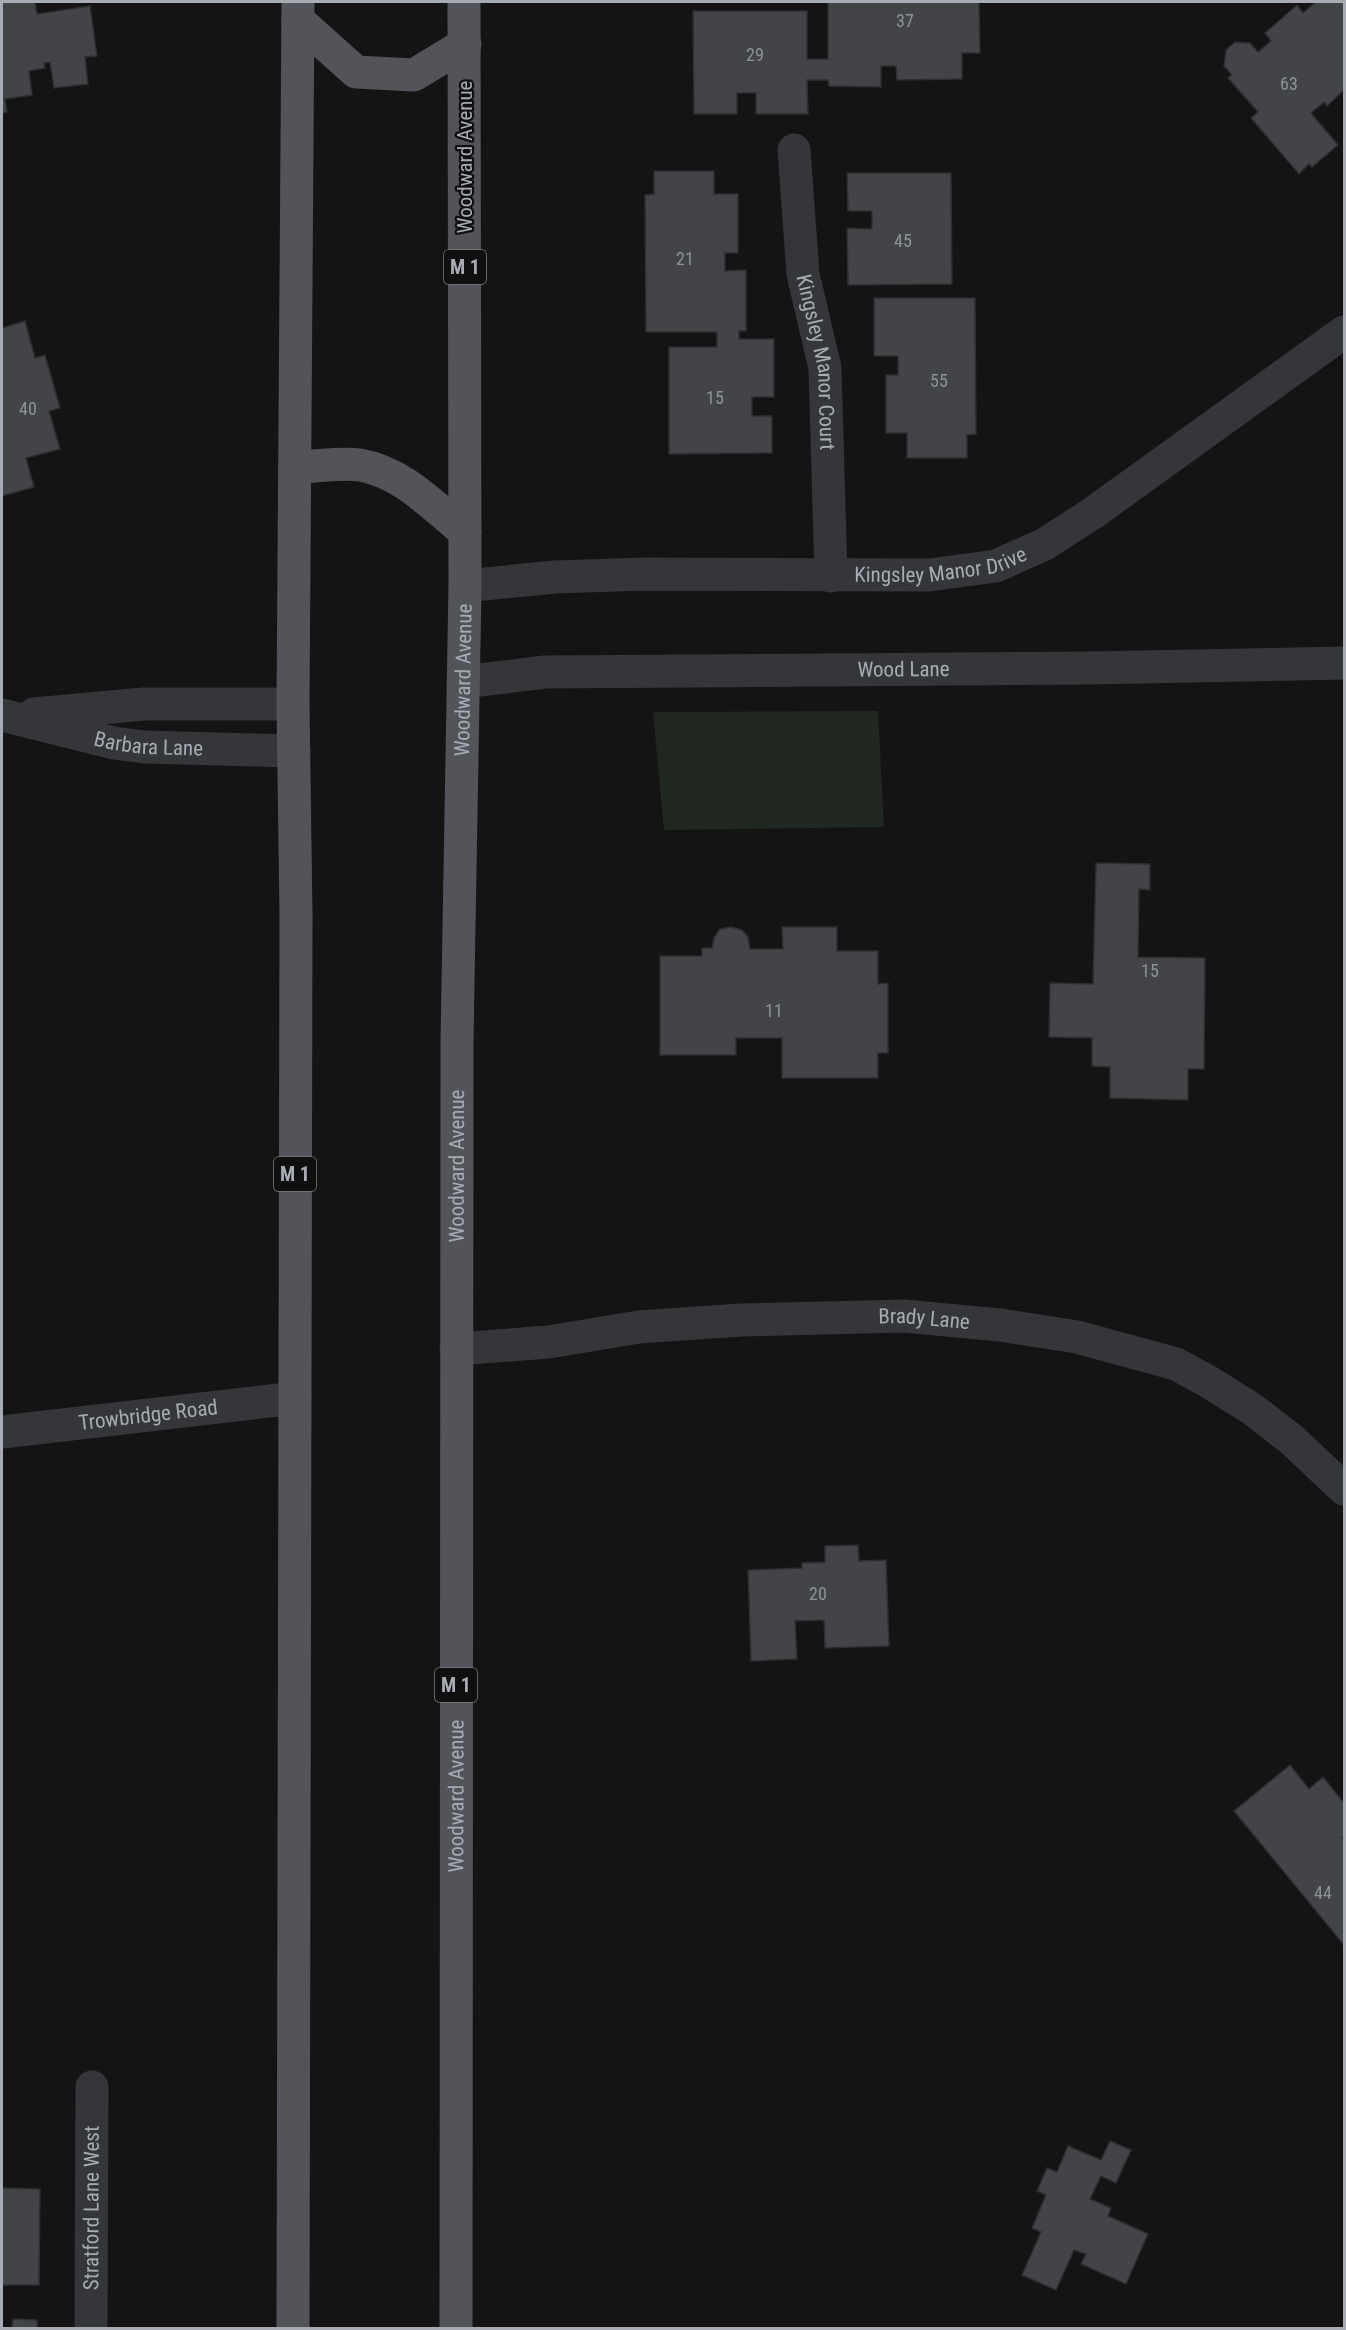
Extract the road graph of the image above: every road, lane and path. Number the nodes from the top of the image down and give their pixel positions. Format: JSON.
{"nodes":[{"id":1,"x":464,"y":2,"type":"edge"},
{"id":2,"x":298,"y":11,"type":"edge"},
{"id":3,"x":465,"y":44,"type":"junction"},
{"id":4,"x":794,"y":150,"type":"dead end"},
{"id":5,"x":1344,"y":332,"type":"edge"},
{"id":6,"x":296,"y":467,"type":"junction"},
{"id":7,"x":465,"y":532,"type":"junction"},
{"id":8,"x":831,"y":576,"type":"junction"},
{"id":9,"x":465,"y":586,"type":"junction"},
{"id":10,"x":1344,"y":663,"type":"edge"},
{"id":11,"x":463,"y":682,"type":"junction"},
{"id":12,"x":293,"y":704,"type":"junction"},
{"id":13,"x":3,"y":716,"type":"edge"},
{"id":14,"x":294,"y":751,"type":"junction"},
{"id":15,"x":456,"y":1349,"type":"junction"},
{"id":16,"x":295,"y":1398,"type":"junction"},
{"id":17,"x":2,"y":1432,"type":"edge"},
{"id":18,"x":1344,"y":1489,"type":"edge"},
{"id":19,"x":92,"y":2087,"type":"dead end"},
{"id":20,"x":92,"y":2328,"type":"edge"},
{"id":21,"x":293,"y":2328,"type":"edge"},
{"id":22,"x":456,"y":2328,"type":"edge"}],
"edges":[{"from":1,"to":3,"type":"main road","name":"Woodward Avenue","number":"M 1"},
{"from":2,"to":3,"type":"main road"},
{"from":2,"to":6,"type":"main road","number":"M 1"},
{"from":3,"to":7,"type":"main road","name":"Woodward Avenue","number":"M 1"},
{"from":4,"to":8,"type":"street","name":"Kingsley Manor Court"},
{"from":5,"to":8,"type":"street","name":"Kingsley Manor Drive"},
{"from":6,"to":7,"type":"main road"},
{"from":6,"to":12,"type":"main road","number":"M 1"},
{"from":7,"to":9,"type":"main road","name":"Woodward Avenue","number":"M 1"},
{"from":8,"to":9,"type":"street","name":"Kingsley Manor Drive"},
{"from":9,"to":11,"type":"main road","name":"Woodward Avenue","number":"M 1"},
{"from":10,"to":11,"type":"street","name":"Wood Lane"},
{"from":11,"to":15,"type":"main road","name":"Woodward Avenue","number":"M 1"},
{"from":12,"to":13,"type":"street","name":"Barbara Lane"},
{"from":12,"to":14,"type":"main road","number":"M 1"},
{"from":13,"to":14,"type":"street","name":"Barbara Lane"},
{"from":14,"to":16,"type":"main road","number":"M 1"},
{"from":15,"to":18,"type":"street","name":"Brady Lane"},
{"from":15,"to":22,"type":"main road","name":"Woodward Avenue","number":"M 1"},
{"from":16,"to":17,"type":"street","name":"Trowbridge Road"},
{"from":16,"to":21,"type":"main road","number":"M 1"},
{"from":19,"to":20,"type":"street","name":"Stratford Lane West"}]}
